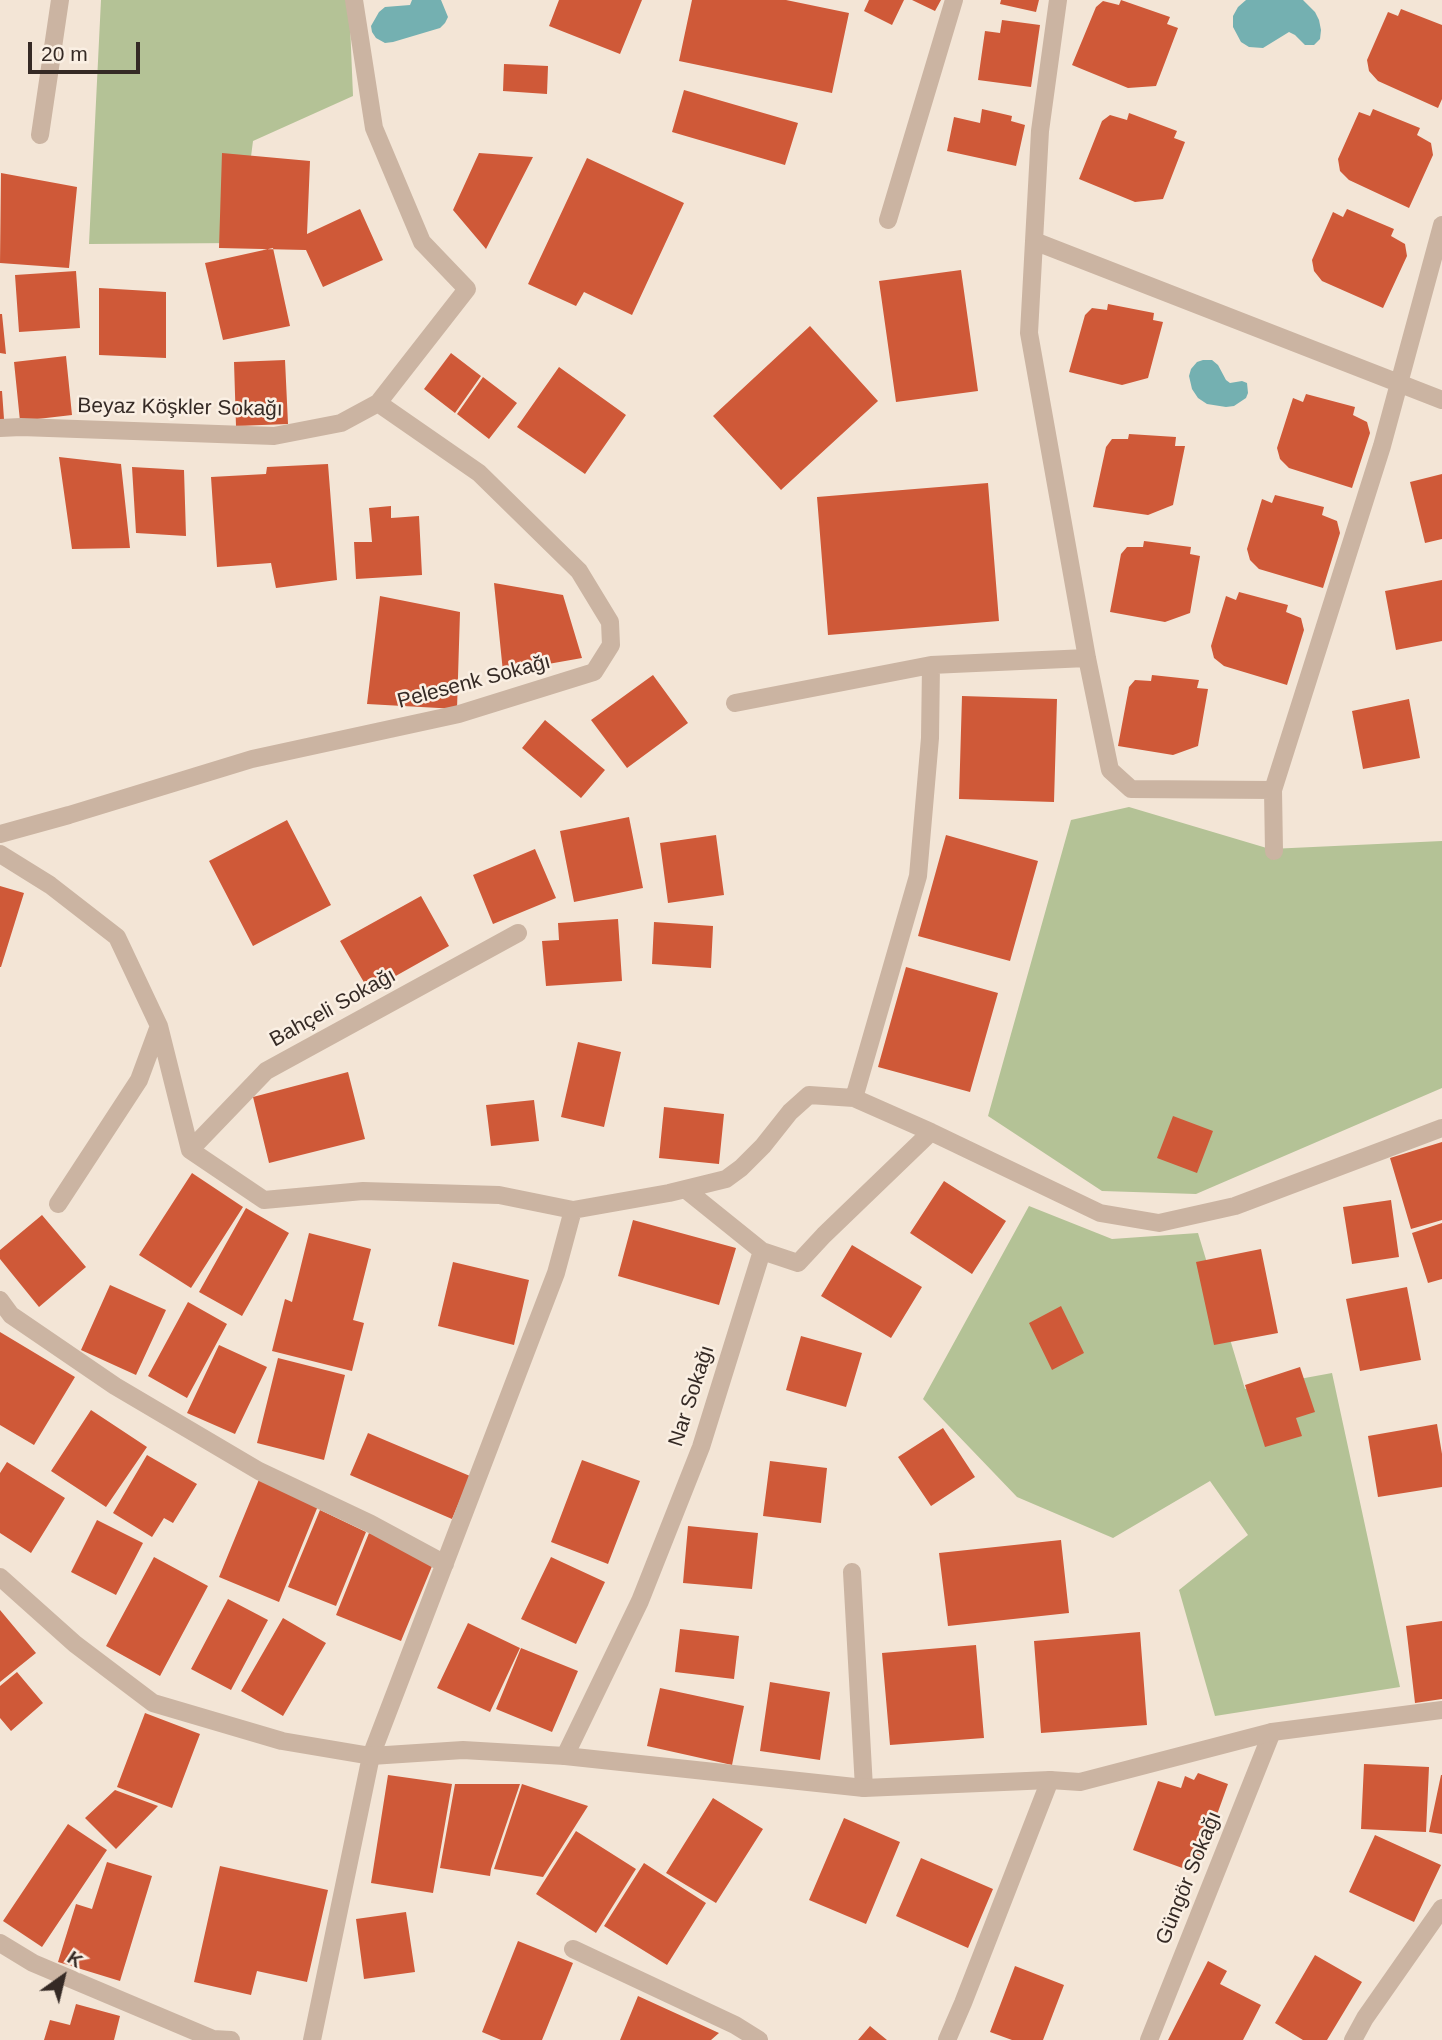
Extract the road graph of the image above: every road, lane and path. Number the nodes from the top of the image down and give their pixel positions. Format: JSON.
{"nodes":[{"id":1,"x":60,"y":0,"type":"edge"},
{"id":2,"x":354,"y":0,"type":"edge"},
{"id":3,"x":954,"y":0,"type":"edge"},
{"id":4,"x":1058,"y":0,"type":"edge"},
{"id":5,"x":40,"y":135,"type":"dead end"},
{"id":6,"x":888,"y":220,"type":"dead end"},
{"id":7,"x":1442,"y":225,"type":"edge"},
{"id":8,"x":1034,"y":242,"type":"junction"},
{"id":9,"x":1399,"y":385,"type":"junction"},
{"id":10,"x":1442,"y":400,"type":"edge"},
{"id":11,"x":378,"y":403,"type":"junction"},
{"id":12,"x":0,"y":428,"type":"edge"},
{"id":13,"x":1087,"y":658,"type":"junction"},
{"id":14,"x":931,"y":665,"type":"junction"},
{"id":15,"x":735,"y":703,"type":"dead end"},
{"id":16,"x":1273,"y":790,"type":"junction"},
{"id":17,"x":0,"y":834,"type":"edge"},
{"id":18,"x":1274,"y":851,"type":"dead end"},
{"id":19,"x":0,"y":854,"type":"edge"},
{"id":20,"x":519,"y":933,"type":"dead end"},
{"id":21,"x":159,"y":1026,"type":"junction"},
{"id":22,"x":854,"y":1098,"type":"junction"},
{"id":23,"x":1442,"y":1128,"type":"edge"},
{"id":24,"x":931,"y":1132,"type":"junction"},
{"id":25,"x":190,"y":1150,"type":"junction"},
{"id":26,"x":685,"y":1189,"type":"junction"},
{"id":27,"x":58,"y":1204,"type":"dead end"},
{"id":28,"x":573,"y":1210,"type":"junction"},
{"id":29,"x":762,"y":1251,"type":"junction"},
{"id":30,"x":0,"y":1300,"type":"edge"},
{"id":31,"x":445,"y":1564,"type":"junction"},
{"id":32,"x":852,"y":1572,"type":"dead end"},
{"id":33,"x":0,"y":1577,"type":"edge"},
{"id":34,"x":1442,"y":1710,"type":"edge"},
{"id":35,"x":1272,"y":1732,"type":"junction"},
{"id":36,"x":371,"y":1756,"type":"junction"},
{"id":37,"x":565,"y":1756,"type":"junction"},
{"id":38,"x":1050,"y":1780,"type":"junction"},
{"id":39,"x":864,"y":1788,"type":"junction"},
{"id":40,"x":1442,"y":1908,"type":"edge"},
{"id":41,"x":0,"y":1943,"type":"edge"},
{"id":42,"x":573,"y":1949,"type":"dead end"},
{"id":43,"x":231,"y":2040,"type":"edge"},
{"id":44,"x":312,"y":2040,"type":"edge"},
{"id":45,"x":759,"y":2040,"type":"edge"},
{"id":46,"x":947,"y":2040,"type":"edge"},
{"id":47,"x":1149,"y":2040,"type":"edge"},
{"id":48,"x":1353,"y":2040,"type":"edge"}],
"edges":[{"from":1,"to":5,"type":"street"},
{"from":2,"to":11,"type":"street","name":"Beyaz Köşkler Sokağı"},
{"from":3,"to":6,"type":"street"},
{"from":4,"to":8,"type":"street"},
{"from":7,"to":9,"type":"street"},
{"from":8,"to":9,"type":"street"},
{"from":8,"to":13,"type":"street"},
{"from":9,"to":10,"type":"street"},
{"from":9,"to":16,"type":"street"},
{"from":11,"to":12,"type":"street","name":"Beyaz Köşkler Sokağı"},
{"from":11,"to":17,"type":"street","name":"Pelesenk Sokağı"},
{"from":13,"to":14,"type":"street"},
{"from":13,"to":16,"type":"street"},
{"from":14,"to":15,"type":"street"},
{"from":14,"to":22,"type":"street"},
{"from":16,"to":18,"type":"street"},
{"from":19,"to":21,"type":"street"},
{"from":20,"to":25,"type":"street","name":"Bahçeli Sokağı"},
{"from":21,"to":25,"type":"street"},
{"from":21,"to":27,"type":"street"},
{"from":22,"to":24,"type":"street"},
{"from":22,"to":26,"type":"street"},
{"from":23,"to":24,"type":"street"},
{"from":24,"to":29,"type":"street"},
{"from":25,"to":28,"type":"street"},
{"from":26,"to":28,"type":"street"},
{"from":26,"to":29,"type":"street"},
{"from":28,"to":31,"type":"street"},
{"from":29,"to":37,"type":"street","name":"Nar Sokağı"},
{"from":30,"to":31,"type":"street"},
{"from":31,"to":36,"type":"street"},
{"from":32,"to":39,"type":"street"},
{"from":33,"to":36,"type":"street"},
{"from":34,"to":35,"type":"street"},
{"from":35,"to":38,"type":"street"},
{"from":35,"to":47,"type":"street","name":"Güngör Sokağı"},
{"from":36,"to":37,"type":"street"},
{"from":36,"to":44,"type":"street"},
{"from":37,"to":39,"type":"street"},
{"from":38,"to":39,"type":"street"},
{"from":38,"to":46,"type":"street"},
{"from":40,"to":48,"type":"street"},
{"from":41,"to":43,"type":"street"},
{"from":42,"to":45,"type":"street"}]}
